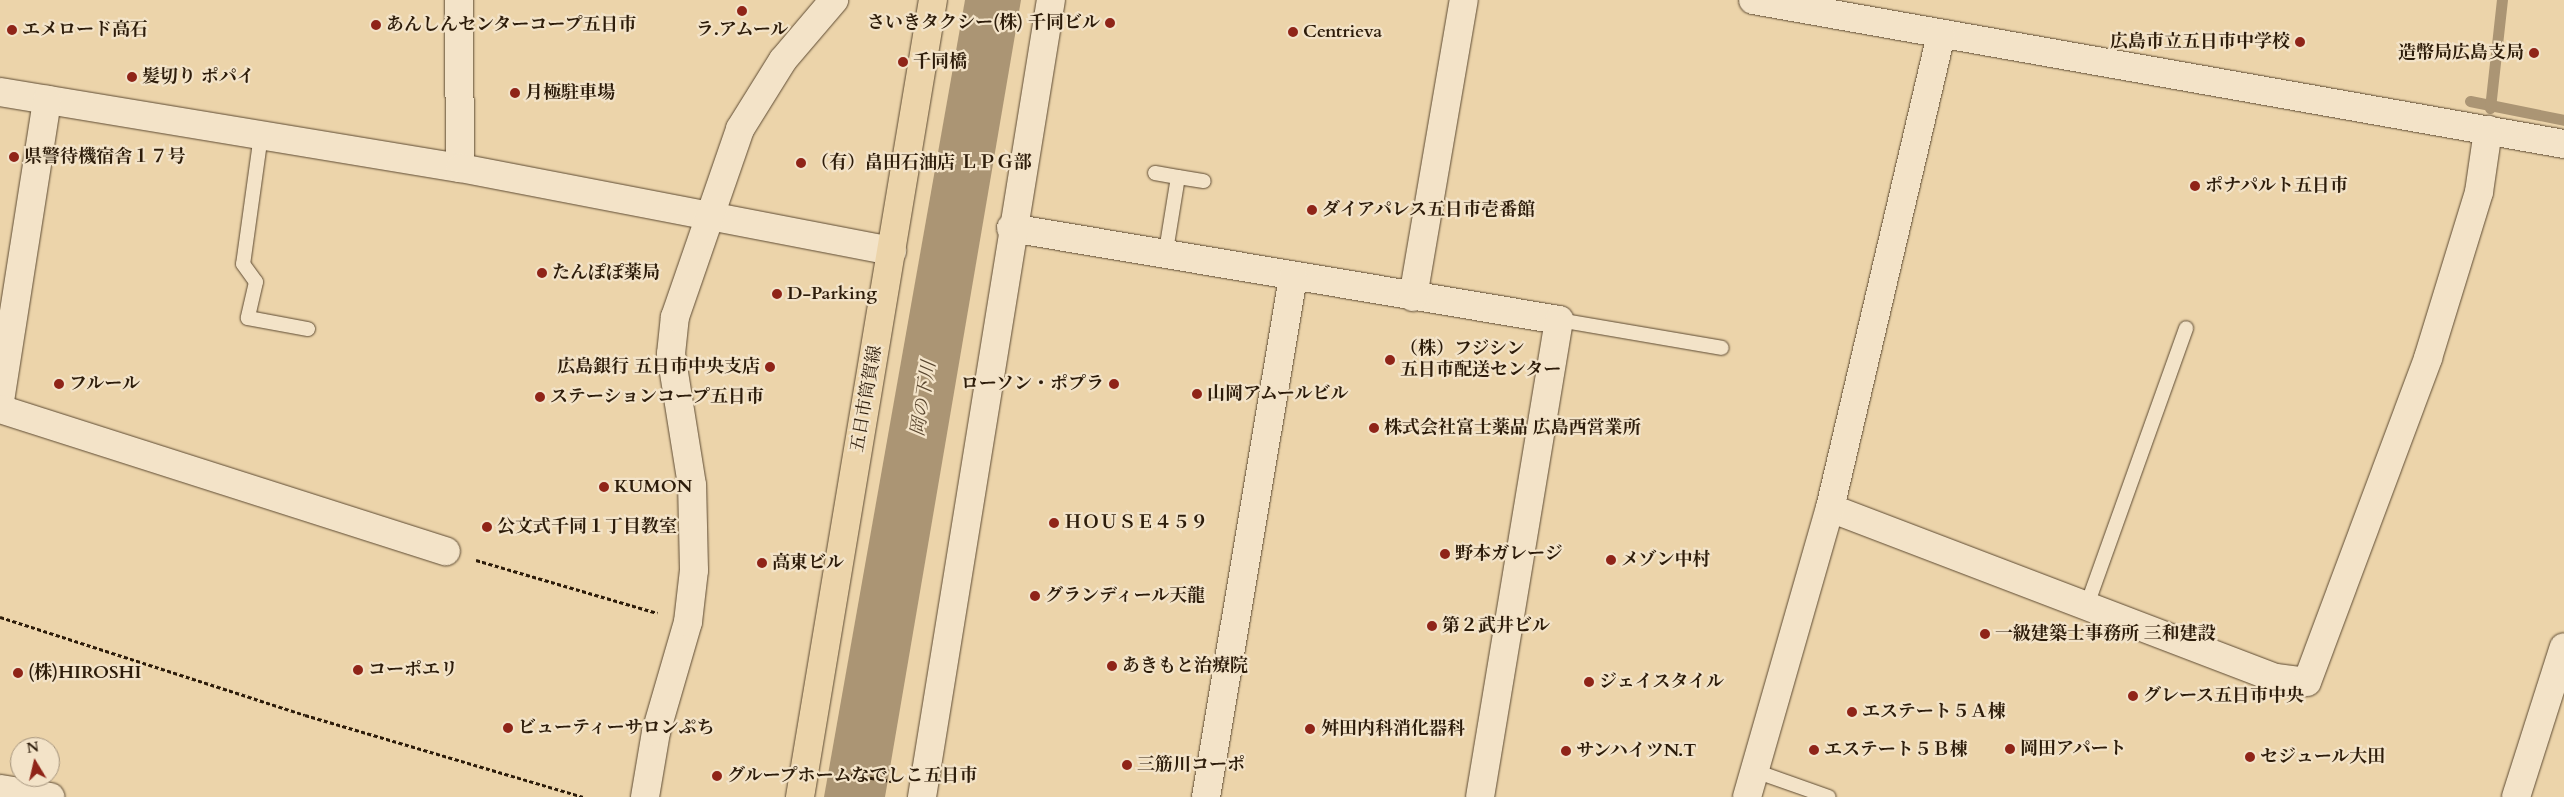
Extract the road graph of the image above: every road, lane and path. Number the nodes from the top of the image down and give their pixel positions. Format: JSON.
{"nodes":[{"id":1,"x":459,"y":0,"type":"edge"},
{"id":2,"x":834,"y":0,"type":"edge"},
{"id":3,"x":933,"y":0,"type":"edge"},
{"id":4,"x":1051,"y":0,"type":"edge"},
{"id":5,"x":1464,"y":0,"type":"edge"},
{"id":6,"x":1753,"y":0,"type":"edge"},
{"id":7,"x":1941,"y":35,"type":"junction"},
{"id":8,"x":0,"y":92,"type":"edge"},
{"id":9,"x":47,"y":100,"type":"junction"},
{"id":10,"x":2488,"y":130,"type":"junction"},
{"id":11,"x":261,"y":135,"type":"junction"},
{"id":12,"x":2564,"y":144,"type":"edge"},
{"id":13,"x":460,"y":168,"type":"junction"},
{"id":14,"x":1155,"y":173,"type":"dead end"},
{"id":15,"x":1178,"y":177,"type":"junction"},
{"id":16,"x":1204,"y":181,"type":"dead end"},
{"id":17,"x":710,"y":217,"type":"junction"},
{"id":18,"x":1011,"y":228,"type":"junction"},
{"id":19,"x":892,"y":251,"type":"junction"},
{"id":20,"x":1166,"y":257,"type":"junction"},
{"id":21,"x":1293,"y":278,"type":"junction"},
{"id":22,"x":1413,"y":297,"type":"junction"},
{"id":23,"x":1558,"y":320,"type":"junction"},
{"id":24,"x":2186,"y":328,"type":"dead end"},
{"id":25,"x":308,"y":329,"type":"dead end"},
{"id":26,"x":1722,"y":348,"type":"dead end"},
{"id":27,"x":0,"y":401,"type":"edge"},
{"id":28,"x":0,"y":409,"type":"edge"},
{"id":29,"x":1830,"y":508,"type":"junction"},
{"id":30,"x":446,"y":551,"type":"joint"},
{"id":31,"x":2087,"y":605,"type":"junction"},
{"id":32,"x":0,"y":617,"type":"edge"},
{"id":33,"x":688,"y":622,"type":"junction"},
{"id":34,"x":2564,"y":647,"type":"edge"},
{"id":35,"x":1755,"y":771,"type":"junction"},
{"id":36,"x":834,"y":772,"type":"dead end"},
{"id":37,"x":0,"y":789,"type":"edge"},
{"id":38,"x":912,"y":790,"type":"edge"},
{"id":39,"x":50,"y":797,"type":"edge"},
{"id":40,"x":583,"y":797,"type":"edge"},
{"id":41,"x":644,"y":797,"type":"edge"},
{"id":42,"x":800,"y":797,"type":"edge"},
{"id":43,"x":1206,"y":797,"type":"edge"},
{"id":44,"x":1480,"y":797,"type":"edge"},
{"id":45,"x":1747,"y":797,"type":"edge"},
{"id":46,"x":1829,"y":797,"type":"edge"},
{"id":47,"x":2516,"y":797,"type":"edge"}],
"edges":[{"from":1,"to":13,"type":"street"},
{"from":2,"to":17,"type":"street"},
{"from":3,"to":19,"type":"main road","name":"五日市筒賀線"},
{"from":4,"to":18,"type":"street"},
{"from":5,"to":22,"type":"street"},
{"from":6,"to":7,"type":"street"},
{"from":7,"to":10,"type":"street"},
{"from":7,"to":29,"type":"street"},
{"from":8,"to":9,"type":"street"},
{"from":9,"to":11,"type":"street"},
{"from":9,"to":27,"type":"street"},
{"from":10,"to":12,"type":"street"},
{"from":10,"to":31,"type":"street"},
{"from":11,"to":13,"type":"street"},
{"from":11,"to":25,"type":"lane"},
{"from":13,"to":17,"type":"street"},
{"from":14,"to":15,"type":"lane"},
{"from":15,"to":16,"type":"lane"},
{"from":15,"to":20,"type":"lane"},
{"from":17,"to":19,"type":"street"},
{"from":17,"to":33,"type":"street"},
{"from":18,"to":20,"type":"street"},
{"from":18,"to":38,"type":"street"},
{"from":19,"to":42,"type":"main road","name":"五日市筒賀線"},
{"from":20,"to":21,"type":"street"},
{"from":21,"to":22,"type":"street"},
{"from":21,"to":43,"type":"street"},
{"from":22,"to":23,"type":"street"},
{"from":23,"to":26,"type":"lane"},
{"from":23,"to":44,"type":"street"},
{"from":24,"to":31,"type":"lane"},
{"from":28,"to":30,"type":"street"},
{"from":29,"to":31,"type":"street"},
{"from":29,"to":35,"type":"street"},
{"from":30,"to":33,"type":"path"},
{"from":32,"to":40,"type":"path"},
{"from":33,"to":41,"type":"street"},
{"from":34,"to":47,"type":"street"},
{"from":35,"to":45,"type":"street"},
{"from":35,"to":46,"type":"lane"},
{"from":36,"to":38,"type":"path"},
{"from":37,"to":39,"type":"street"}]}
